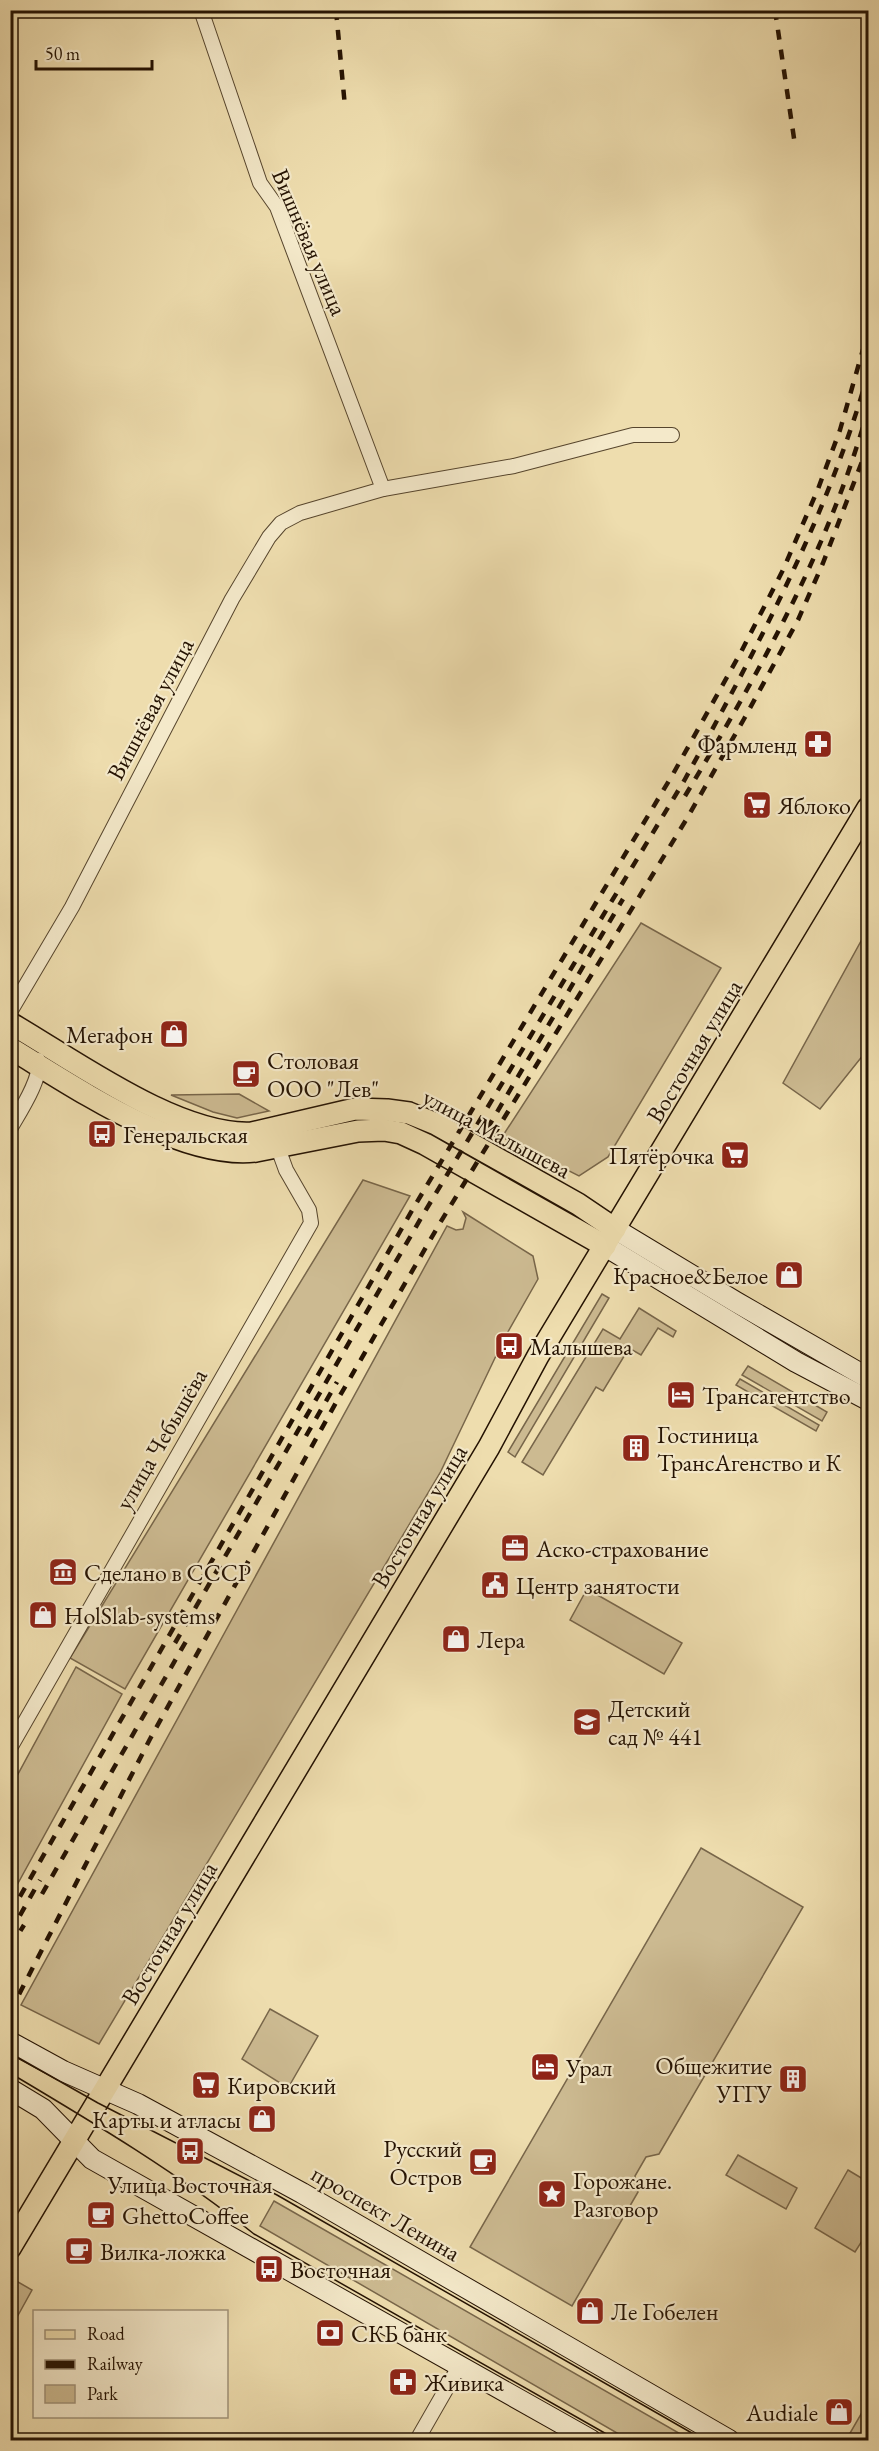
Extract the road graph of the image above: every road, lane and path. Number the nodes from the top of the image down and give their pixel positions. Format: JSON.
{"nodes":[{"id":1,"x":201,"y":10,"type":"edge"},
{"id":2,"x":672,"y":435,"type":"dead end"},
{"id":3,"x":383,"y":489,"type":"junction"},
{"id":4,"x":868,"y":808,"type":"edge"},
{"id":5,"x":10,"y":1012,"type":"edge"},
{"id":6,"x":10,"y":1023,"type":"edge"},
{"id":7,"x":31,"y":1036,"type":"junction"},
{"id":8,"x":10,"y":1048,"type":"edge"},
{"id":9,"x":40,"y":1066,"type":"junction"},
{"id":10,"x":10,"y":1129,"type":"edge"},
{"id":11,"x":278,"y":1148,"type":"junction"},
{"id":12,"x":610,"y":1237,"type":"junction"},
{"id":13,"x":868,"y":1378,"type":"edge"},
{"id":14,"x":868,"y":1400,"type":"edge"},
{"id":15,"x":10,"y":1749,"type":"edge"},
{"id":16,"x":10,"y":2042,"type":"edge"},
{"id":17,"x":106,"y":2088,"type":"junction"},
{"id":18,"x":10,"y":2089,"type":"edge"},
{"id":19,"x":75,"y":2143,"type":"junction"},
{"id":20,"x":10,"y":2248,"type":"edge"},
{"id":21,"x":460,"y":2365,"type":"junction"},
{"id":22,"x":417,"y":2440,"type":"edge"},
{"id":23,"x":591,"y":2440,"type":"edge"},
{"id":24,"x":729,"y":2440,"type":"edge"}],
"edges":[{"from":1,"to":3,"type":"street","name":"Вишнёвая улица"},
{"from":2,"to":3,"type":"street","name":"Вишнёвая улица"},
{"from":3,"to":5,"type":"street","name":"Вишнёвая улица"},
{"from":4,"to":12,"type":"main road","name":"Восточная улица"},
{"from":6,"to":7,"type":"main road","name":"улица Малышева"},
{"from":7,"to":9,"type":"street"},
{"from":7,"to":12,"type":"main road","name":"улица Малышева"},
{"from":8,"to":9,"type":"main road","name":"улица Малышева"},
{"from":9,"to":10,"type":"street"},
{"from":9,"to":11,"type":"main road","name":"улица Малышева"},
{"from":11,"to":12,"type":"main road","name":"улица Малышева"},
{"from":11,"to":15,"type":"street","name":"улица Чебышёва"},
{"from":12,"to":13,"type":"main road","name":"улица Малышева"},
{"from":12,"to":14,"type":"main road","name":"улица Малышева"},
{"from":12,"to":17,"type":"main road","name":"Восточная улица"},
{"from":16,"to":17,"type":"main road","name":"проспект Ленина"},
{"from":17,"to":19,"type":"main road","name":"Восточная улица"},
{"from":17,"to":24,"type":"main road","name":"проспект Ленина"},
{"from":18,"to":19,"type":"main road"},
{"from":19,"to":20,"type":"main road","name":"Восточная улица"},
{"from":19,"to":21,"type":"main road"},
{"from":21,"to":22,"type":"street"},
{"from":21,"to":23,"type":"main road"}]}
